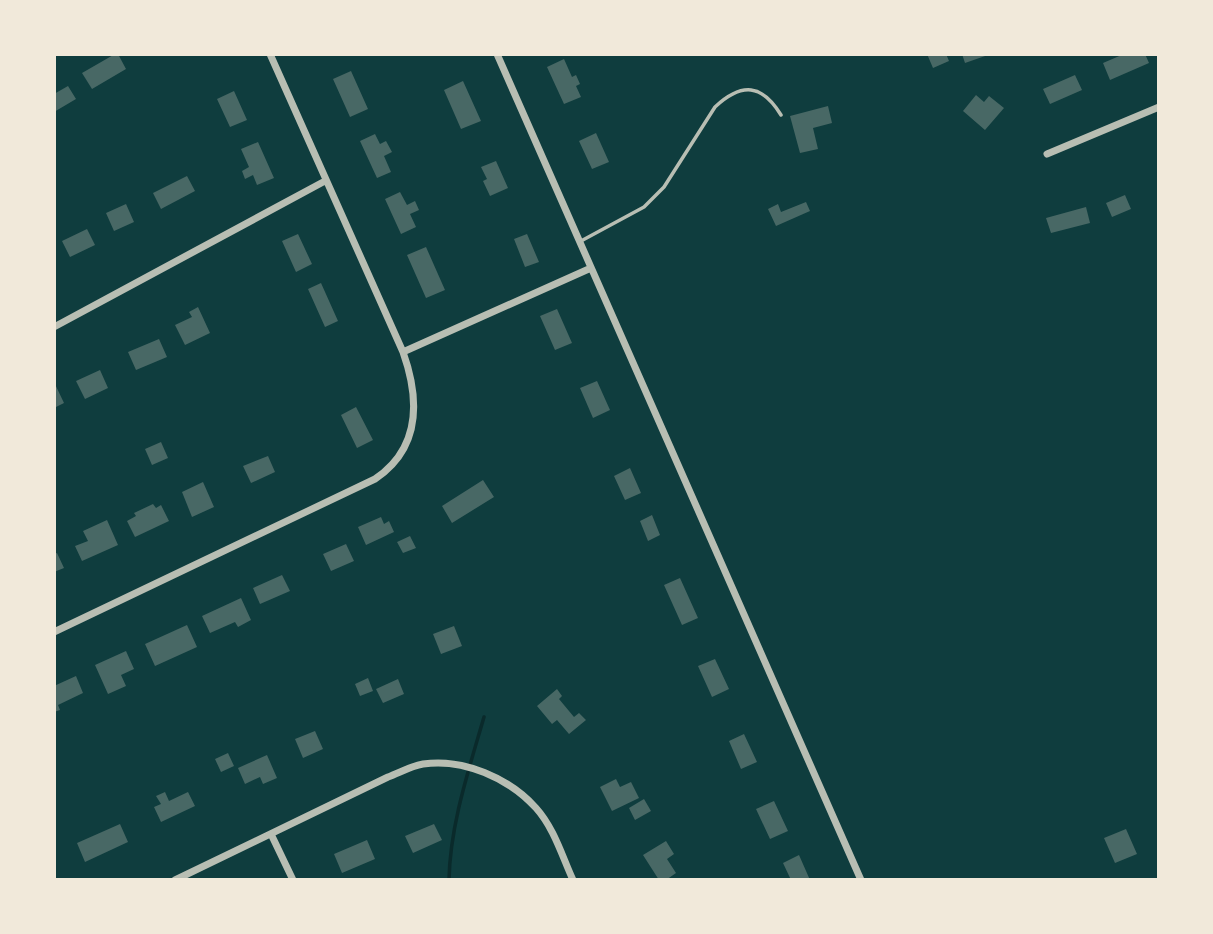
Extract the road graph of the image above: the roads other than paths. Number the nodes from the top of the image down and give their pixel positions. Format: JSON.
{"nodes":[{"id":1,"x":270,"y":54,"type":"edge"},
{"id":2,"x":497,"y":54,"type":"edge"},
{"id":3,"x":1159,"y":107,"type":"edge"},
{"id":4,"x":781,"y":115,"type":"dead end"},
{"id":5,"x":1047,"y":154,"type":"dead end"},
{"id":6,"x":325,"y":181,"type":"junction"},
{"id":7,"x":579,"y":242,"type":"junction"},
{"id":8,"x":591,"y":268,"type":"junction"},
{"id":9,"x":54,"y":327,"type":"edge"},
{"id":10,"x":403,"y":352,"type":"junction"},
{"id":11,"x":54,"y":632,"type":"edge"},
{"id":12,"x":271,"y":834,"type":"junction"},
{"id":13,"x":175,"y":880,"type":"edge"},
{"id":14,"x":293,"y":880,"type":"edge"},
{"id":15,"x":573,"y":880,"type":"edge"},
{"id":16,"x":861,"y":880,"type":"edge"}],
"edges":[{"from":1,"to":6,"type":"street"},
{"from":2,"to":7,"type":"street"},
{"from":3,"to":5,"type":"street"},
{"from":4,"to":7,"type":"lane"},
{"from":6,"to":9,"type":"street"},
{"from":6,"to":10,"type":"street"},
{"from":7,"to":8,"type":"street"},
{"from":8,"to":10,"type":"street"},
{"from":8,"to":16,"type":"street"},
{"from":10,"to":11,"type":"street"},
{"from":12,"to":13,"type":"street"},
{"from":12,"to":14,"type":"street"},
{"from":12,"to":15,"type":"street"}]}
